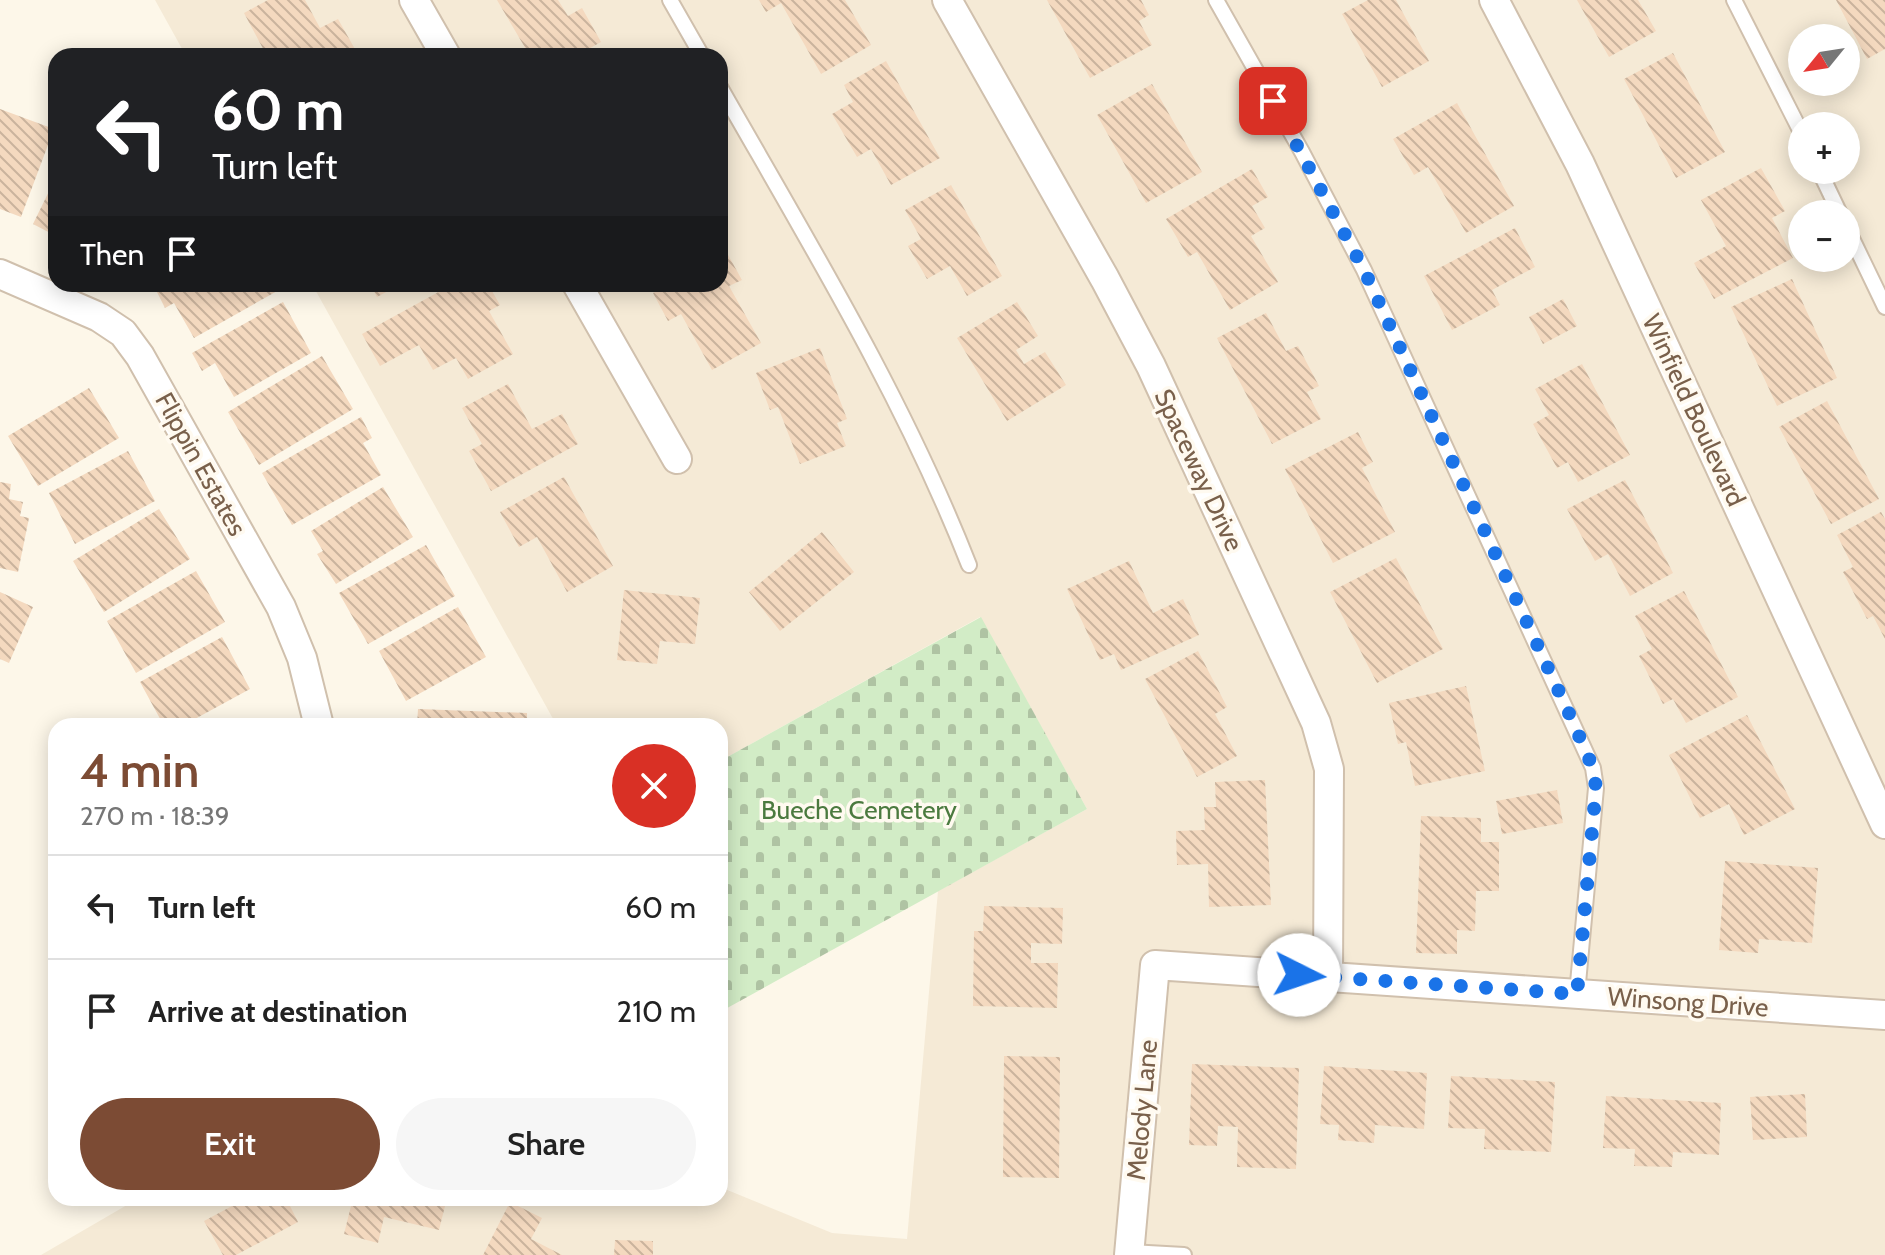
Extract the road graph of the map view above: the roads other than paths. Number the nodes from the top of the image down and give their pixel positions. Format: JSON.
{"nodes":[{"id":1,"x":414,"y":0,"type":"edge"},
{"id":2,"x":670,"y":0,"type":"edge"},
{"id":3,"x":947,"y":0,"type":"edge"},
{"id":4,"x":1216,"y":0,"type":"edge"},
{"id":5,"x":1494,"y":0,"type":"edge"},
{"id":6,"x":1734,"y":0,"type":"edge"},
{"id":7,"x":441,"y":48,"type":"edge"},
{"id":8,"x":697,"y":48,"type":"edge"},
{"id":9,"x":728,"y":101,"type":"edge"},
{"id":10,"x":1791,"y":112,"type":"edge"},
{"id":11,"x":1860,"y":255,"type":"edge"},
{"id":12,"x":0,"y":274,"type":"edge"},
{"id":13,"x":582,"y":292,"type":"edge"},
{"id":14,"x":1885,"y":307,"type":"edge"},
{"id":15,"x":677,"y":459,"type":"dead end"},
{"id":16,"x":969,"y":565,"type":"dead end"},
{"id":17,"x":317,"y":718,"type":"edge"},
{"id":18,"x":1885,"y":824,"type":"edge"},
{"id":19,"x":1155,"y":965,"type":"joint"},
{"id":20,"x":1328,"y":977,"type":"junction"},
{"id":21,"x":1577,"y":994,"type":"junction"},
{"id":22,"x":1885,"y":1015,"type":"edge"},
{"id":23,"x":1130,"y":1253,"type":"edge"},
{"id":24,"x":1184,"y":1255,"type":"edge"}],
"edges":[{"from":1,"to":7,"type":"street"},
{"from":2,"to":8,"type":"lane"},
{"from":3,"to":20,"type":"street","name":"Spaceway Drive"},
{"from":4,"to":21,"type":"lane"},
{"from":5,"to":18,"type":"street","name":"Winfield Boulevard"},
{"from":6,"to":10,"type":"lane"},
{"from":9,"to":16,"type":"lane"},
{"from":11,"to":14,"type":"lane"},
{"from":12,"to":17,"type":"street","name":"Flippin Estates"},
{"from":13,"to":15,"type":"street"},
{"from":19,"to":20,"type":"street","name":"Winsong Drive"},
{"from":19,"to":23,"type":"street","name":"Melody Lane"},
{"from":20,"to":21,"type":"street","name":"Winsong Drive"},
{"from":21,"to":22,"type":"street","name":"Winsong Drive"},
{"from":23,"to":24,"type":"lane"}]}
